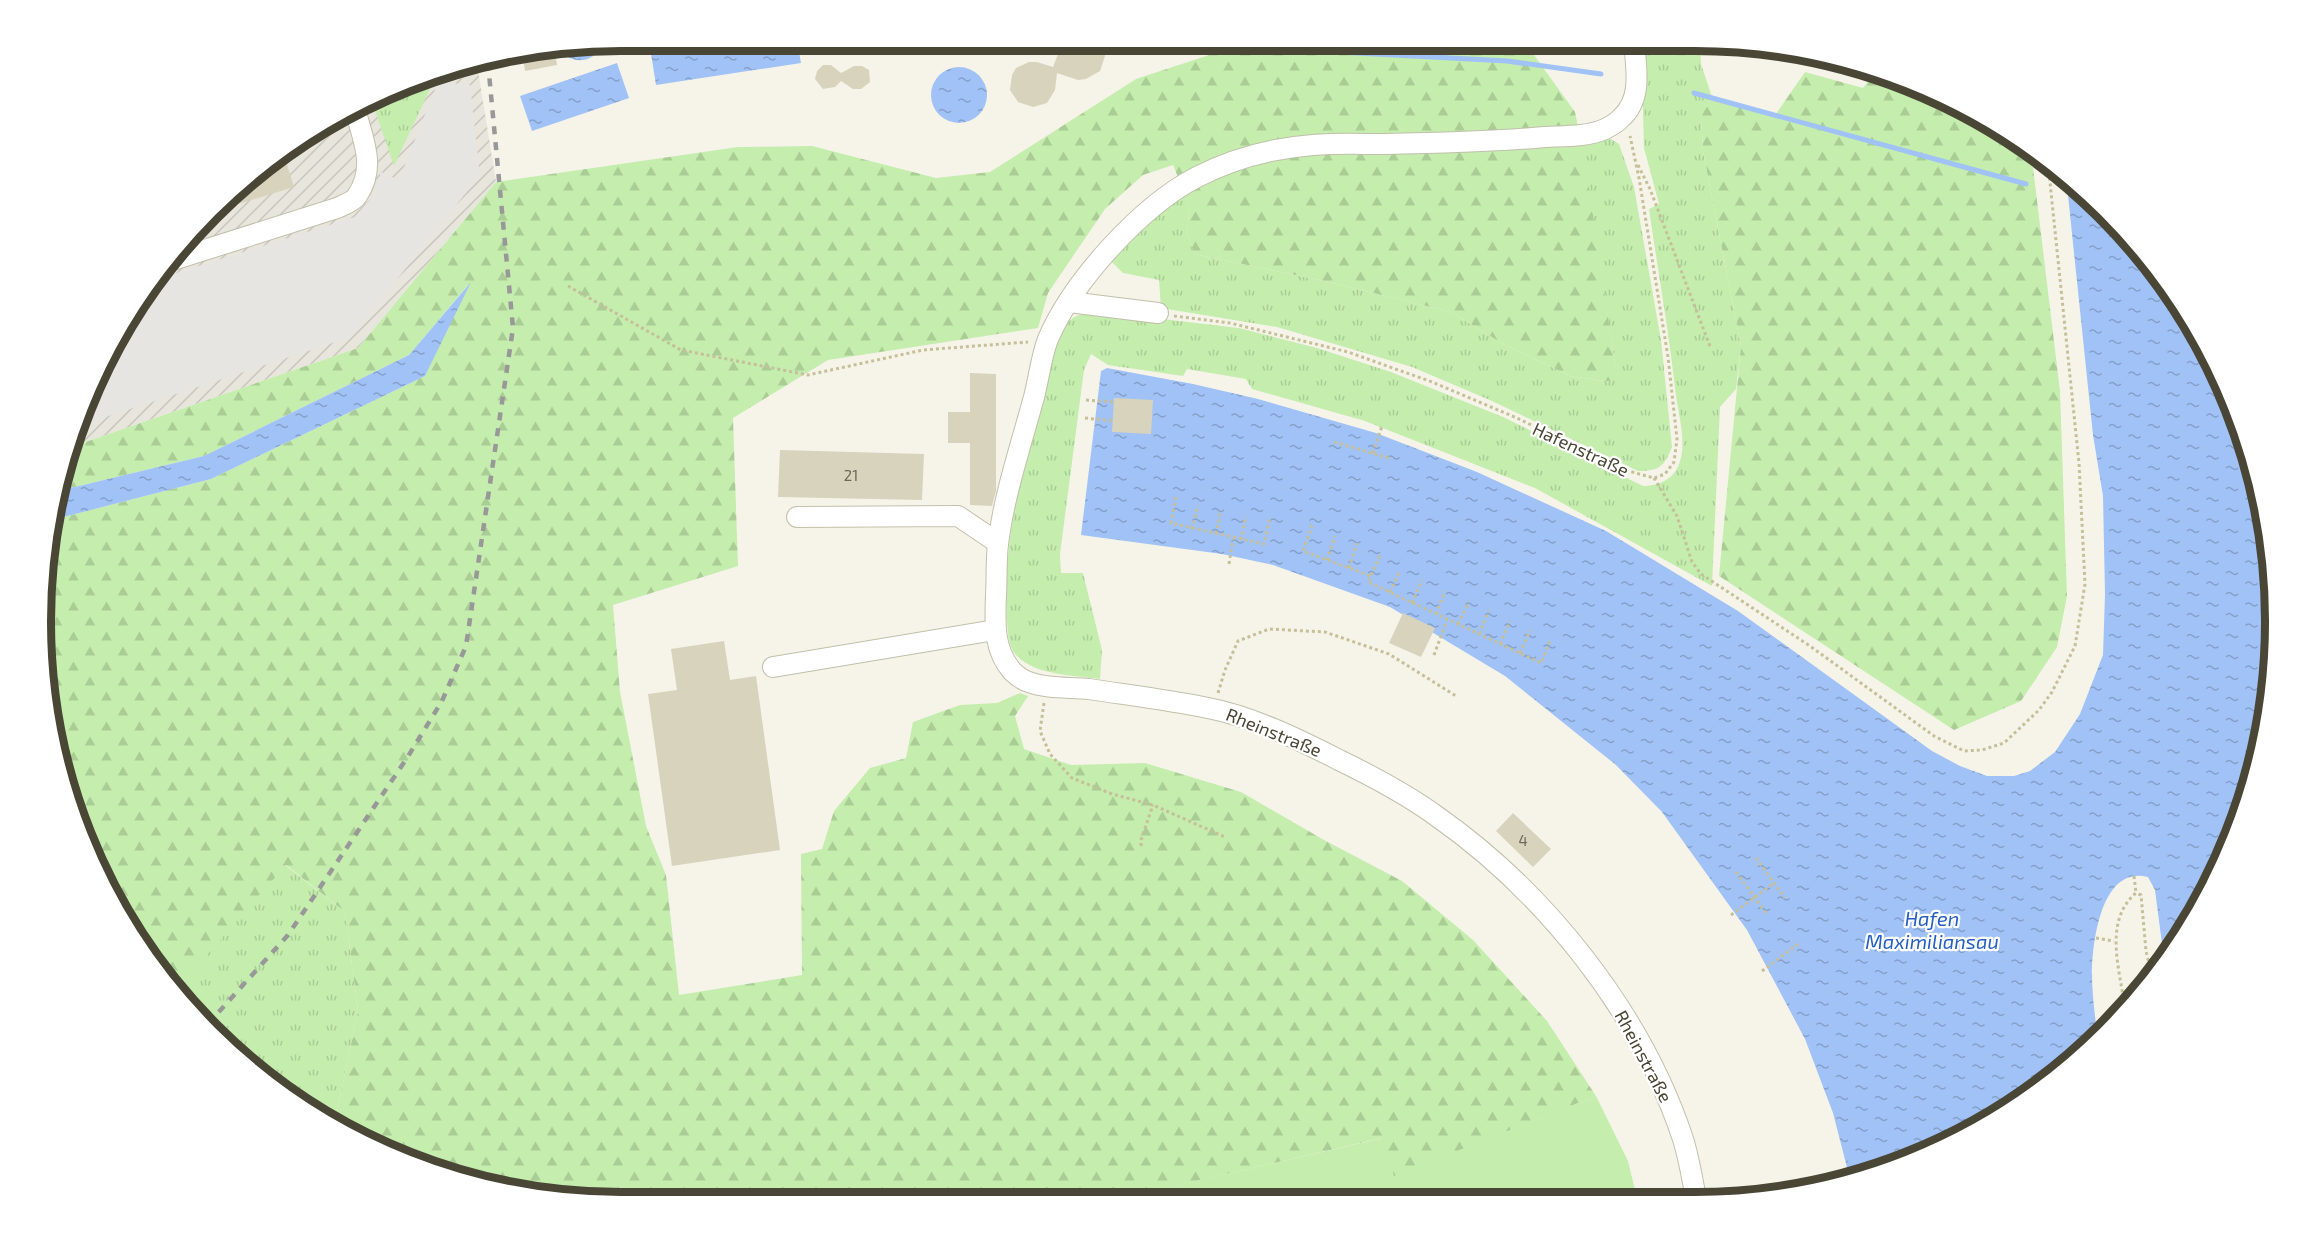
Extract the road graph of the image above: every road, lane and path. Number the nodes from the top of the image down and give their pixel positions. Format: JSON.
{"nodes":[{"id":1,"x":1634,"y":51,"type":"edge"},
{"id":2,"x":357,"y":116,"type":"edge"},
{"id":3,"x":1621,"y":119,"type":"junction"},
{"id":4,"x":1636,"y":161,"type":"junction"},
{"id":5,"x":2049,"y":175,"type":"edge"},
{"id":6,"x":183,"y":257,"type":"edge"},
{"id":7,"x":568,"y":286,"type":"dead end"},
{"id":8,"x":1069,"y":302,"type":"junction"},
{"id":9,"x":1158,"y":313,"type":"joint"},
{"id":10,"x":1047,"y":340,"type":"junction"},
{"id":11,"x":1711,"y":349,"type":"dead end"},
{"id":12,"x":1086,"y":400,"type":"dead end"},
{"id":13,"x":1114,"y":402,"type":"dead end"},
{"id":14,"x":1085,"y":418,"type":"dead end"},
{"id":15,"x":1113,"y":421,"type":"dead end"},
{"id":16,"x":1382,"y":426,"type":"dead end"},
{"id":17,"x":1334,"y":442,"type":"dead end"},
{"id":18,"x":1373,"y":453,"type":"junction"},
{"id":19,"x":1392,"y":459,"type":"dead end"},
{"id":20,"x":1654,"y":478,"type":"junction"},
{"id":21,"x":1176,"y":497,"type":"dead end"},
{"id":22,"x":1198,"y":505,"type":"dead end"},
{"id":23,"x":1221,"y":510,"type":"dead end"},
{"id":24,"x":1246,"y":516,"type":"dead end"},
{"id":25,"x":797,"y":517,"type":"dead end"},
{"id":26,"x":1270,"y":518,"type":"dead end"},
{"id":27,"x":1312,"y":525,"type":"dead end"},
{"id":28,"x":1192,"y":529,"type":"junction"},
{"id":29,"x":1216,"y":534,"type":"junction"},
{"id":30,"x":1335,"y":537,"type":"dead end"},
{"id":31,"x":1233,"y":539,"type":"junction"},
{"id":32,"x":1241,"y":540,"type":"junction"},
{"id":33,"x":998,"y":543,"type":"junction"},
{"id":34,"x":1357,"y":543,"type":"dead end"},
{"id":35,"x":1380,"y":556,"type":"dead end"},
{"id":36,"x":1327,"y":560,"type":"junction"},
{"id":37,"x":1229,"y":564,"type":"dead end"},
{"id":38,"x":1348,"y":568,"type":"junction"},
{"id":39,"x":1400,"y":571,"type":"dead end"},
{"id":40,"x":1371,"y":576,"type":"junction"},
{"id":41,"x":1422,"y":580,"type":"dead end"},
{"id":42,"x":1445,"y":591,"type":"dead end"},
{"id":43,"x":1390,"y":592,"type":"junction"},
{"id":44,"x":1469,"y":602,"type":"dead end"},
{"id":45,"x":1412,"y":603,"type":"junction"},
{"id":46,"x":1489,"y":611,"type":"dead end"},
{"id":47,"x":1436,"y":614,"type":"junction"},
{"id":48,"x":1448,"y":619,"type":"junction"},
{"id":49,"x":1510,"y":621,"type":"dead end"},
{"id":50,"x":1458,"y":624,"type":"junction"},
{"id":51,"x":995,"y":630,"type":"junction"},
{"id":52,"x":1530,"y":630,"type":"dead end"},
{"id":53,"x":1479,"y":634,"type":"junction"},
{"id":54,"x":1551,"y":639,"type":"dead end"},
{"id":55,"x":1500,"y":644,"type":"junction"},
{"id":56,"x":1520,"y":653,"type":"junction"},
{"id":57,"x":1434,"y":655,"type":"dead end"},
{"id":58,"x":773,"y":667,"type":"dead end"},
{"id":59,"x":1046,"y":686,"type":"junction"},
{"id":60,"x":1456,"y":696,"type":"dead end"},
{"id":61,"x":1214,"y":709,"type":"junction"},
{"id":62,"x":1152,"y":805,"type":"junction"},
{"id":63,"x":1226,"y":837,"type":"dead end"},
{"id":64,"x":1141,"y":846,"type":"dead end"},
{"id":65,"x":1756,"y":858,"type":"dead end"},
{"id":66,"x":1736,"y":872,"type":"dead end"},
{"id":67,"x":2134,"y":876,"type":"dead end"},
{"id":68,"x":1774,"y":883,"type":"junction"},
{"id":69,"x":2136,"y":893,"type":"junction"},
{"id":70,"x":1755,"y":897,"type":"junction"},
{"id":71,"x":1785,"y":898,"type":"dead end"},
{"id":72,"x":1766,"y":913,"type":"dead end"},
{"id":73,"x":1731,"y":915,"type":"dead end"},
{"id":74,"x":2096,"y":938,"type":"dead end"},
{"id":75,"x":2114,"y":941,"type":"junction"},
{"id":76,"x":1798,"y":944,"type":"dead end"},
{"id":77,"x":2149,"y":966,"type":"edge"},
{"id":78,"x":1762,"y":971,"type":"dead end"},
{"id":79,"x":2123,"y":998,"type":"edge"},
{"id":80,"x":1695,"y":1192,"type":"edge"}],
"edges":[{"from":1,"to":3,"type":"lane"},
{"from":2,"to":6,"type":"lane"},
{"from":3,"to":4,"type":"path","name":"Hafenstraße"},
{"from":3,"to":8,"type":"lane","name":"Rheinstraße"},
{"from":4,"to":11,"type":"path"},
{"from":4,"to":20,"type":"path","name":"Hafenstraße"},
{"from":5,"to":20,"type":"path"},
{"from":7,"to":10,"type":"path"},
{"from":8,"to":9,"type":"lane"},
{"from":8,"to":10,"type":"lane","name":"Rheinstraße"},
{"from":9,"to":20,"type":"path","name":"Hafenstraße"},
{"from":10,"to":33,"type":"lane","name":"Rheinstraße"},
{"from":12,"to":13,"type":"path"},
{"from":14,"to":15,"type":"path"},
{"from":16,"to":18,"type":"path"},
{"from":17,"to":18,"type":"path"},
{"from":18,"to":19,"type":"path"},
{"from":21,"to":28,"type":"path"},
{"from":22,"to":28,"type":"path"},
{"from":23,"to":29,"type":"path"},
{"from":24,"to":32,"type":"path"},
{"from":25,"to":33,"type":"lane"},
{"from":26,"to":32,"type":"path"},
{"from":27,"to":36,"type":"path"},
{"from":28,"to":29,"type":"path"},
{"from":29,"to":31,"type":"path"},
{"from":30,"to":36,"type":"path"},
{"from":31,"to":32,"type":"path"},
{"from":31,"to":37,"type":"path"},
{"from":33,"to":51,"type":"lane","name":"Rheinstraße"},
{"from":34,"to":38,"type":"path"},
{"from":35,"to":40,"type":"path"},
{"from":36,"to":38,"type":"path"},
{"from":38,"to":40,"type":"path"},
{"from":39,"to":43,"type":"path"},
{"from":40,"to":43,"type":"path"},
{"from":41,"to":45,"type":"path"},
{"from":42,"to":47,"type":"path"},
{"from":43,"to":45,"type":"path"},
{"from":44,"to":50,"type":"path"},
{"from":45,"to":47,"type":"path"},
{"from":46,"to":53,"type":"path"},
{"from":47,"to":48,"type":"path"},
{"from":48,"to":50,"type":"path"},
{"from":48,"to":57,"type":"path"},
{"from":49,"to":55,"type":"path"},
{"from":50,"to":53,"type":"path"},
{"from":51,"to":58,"type":"lane"},
{"from":51,"to":59,"type":"lane","name":"Rheinstraße"},
{"from":52,"to":56,"type":"path"},
{"from":53,"to":55,"type":"path"},
{"from":54,"to":56,"type":"path"},
{"from":55,"to":56,"type":"path"},
{"from":59,"to":61,"type":"lane","name":"Rheinstraße"},
{"from":59,"to":62,"type":"path"},
{"from":60,"to":61,"type":"path"},
{"from":61,"to":80,"type":"lane","name":"Rheinstraße"},
{"from":62,"to":63,"type":"path"},
{"from":62,"to":64,"type":"path"},
{"from":65,"to":68,"type":"path"},
{"from":66,"to":70,"type":"path"},
{"from":67,"to":69,"type":"path"},
{"from":68,"to":70,"type":"path"},
{"from":68,"to":71,"type":"path"},
{"from":69,"to":75,"type":"path"},
{"from":69,"to":77,"type":"path"},
{"from":70,"to":72,"type":"path"},
{"from":70,"to":73,"type":"path"},
{"from":74,"to":75,"type":"path"},
{"from":75,"to":79,"type":"path"},
{"from":76,"to":78,"type":"path"}]}
